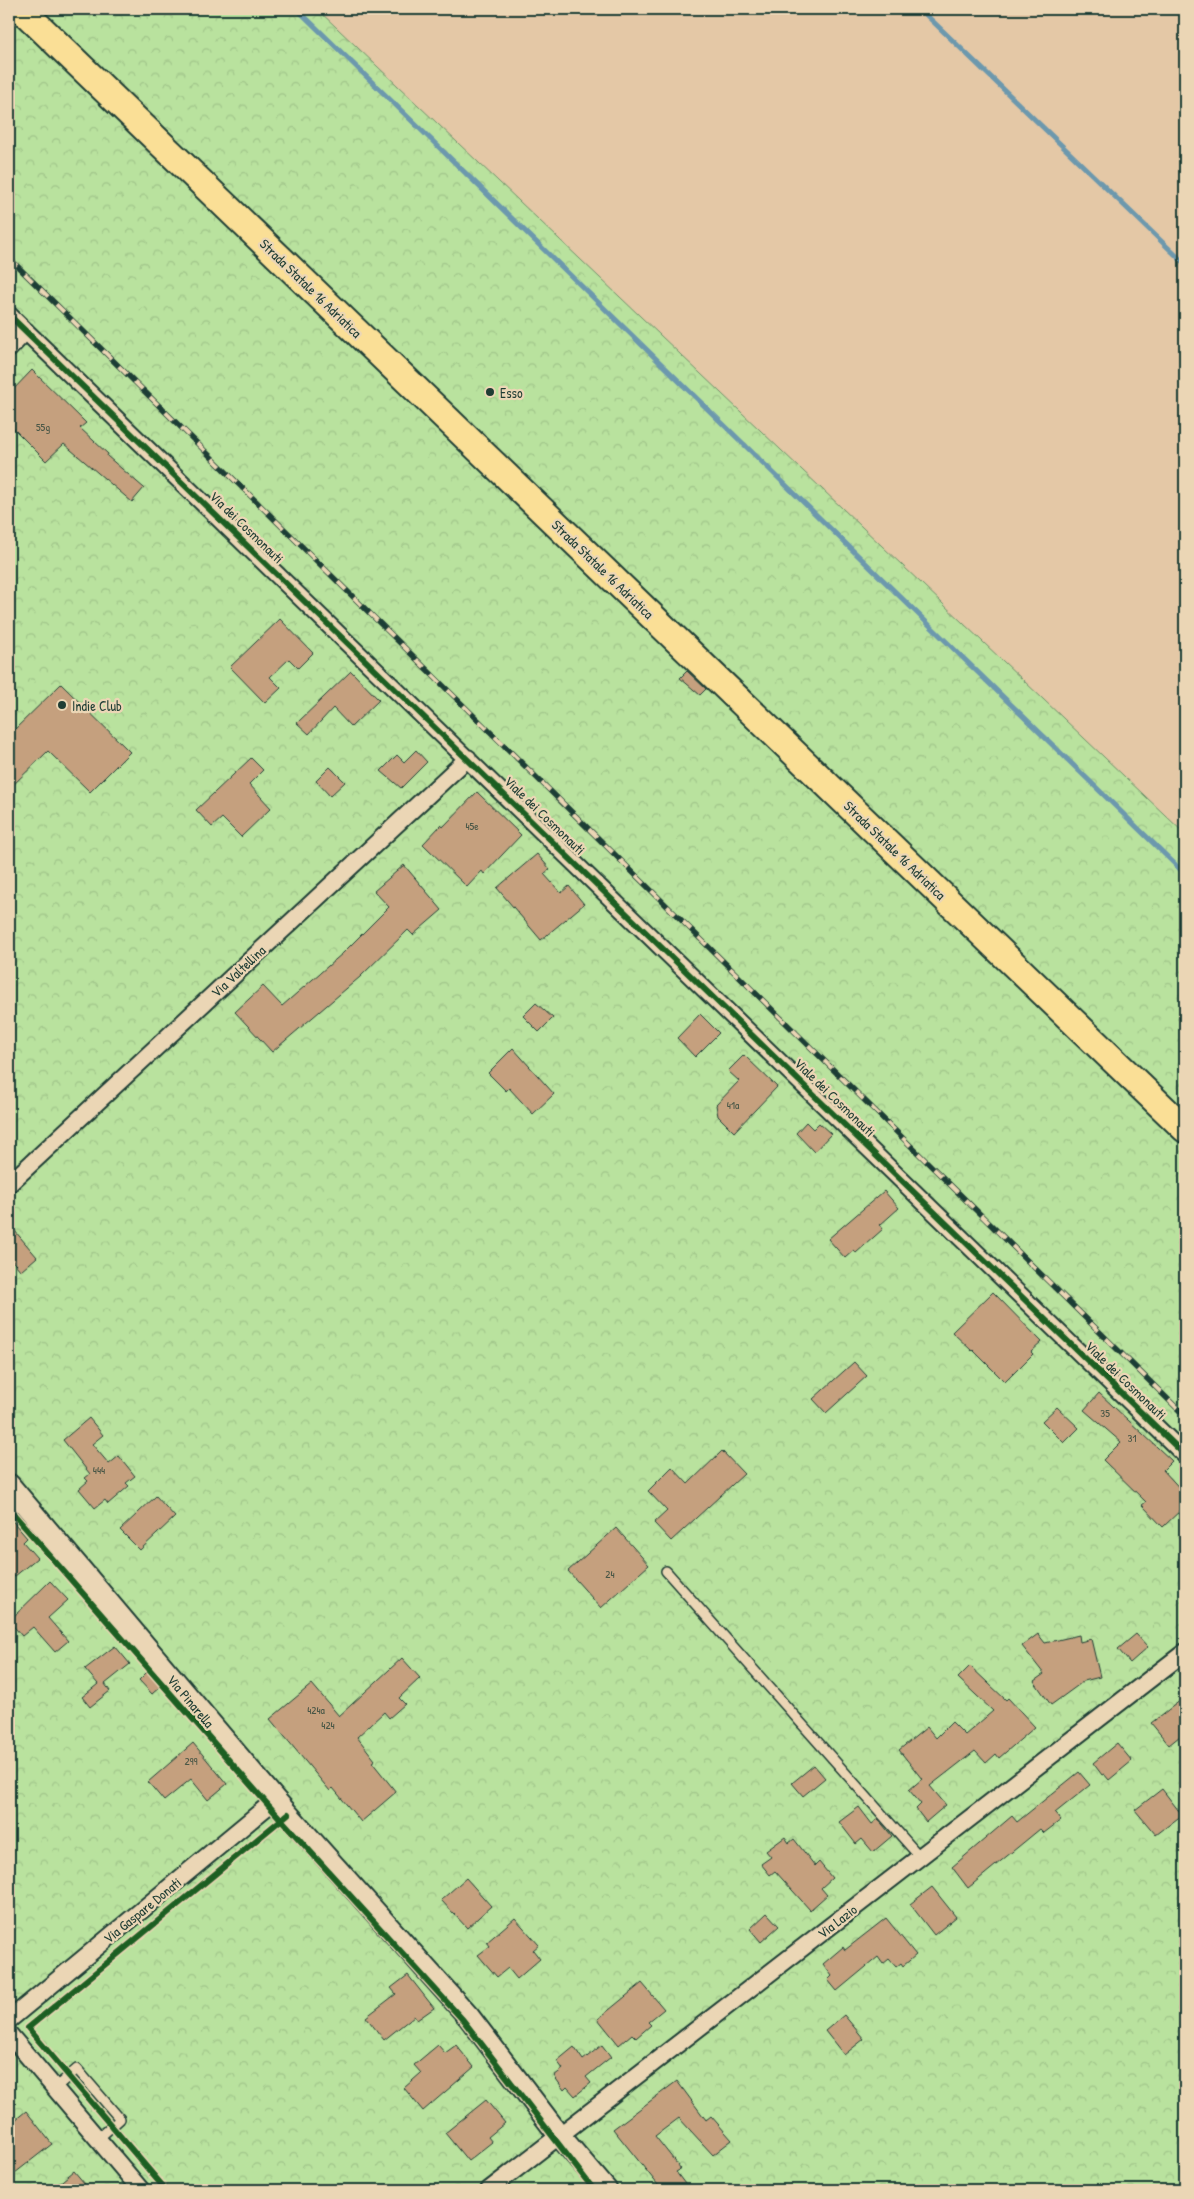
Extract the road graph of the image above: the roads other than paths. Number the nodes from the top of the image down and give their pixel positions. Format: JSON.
{"nodes":[{"id":1,"x":21,"y":9,"type":"edge"},
{"id":2,"x":9,"y":315,"type":"edge"},
{"id":3,"x":26,"y":331,"type":"junction"},
{"id":4,"x":9,"y":349,"type":"edge"},
{"id":5,"x":468,"y":758,"type":"junction"},
{"id":6,"x":1185,"y":1129,"type":"edge"},
{"id":7,"x":9,"y":1184,"type":"edge"},
{"id":8,"x":1185,"y":1455,"type":"edge"},
{"id":9,"x":9,"y":1485,"type":"edge"},
{"id":10,"x":666,"y":1570,"type":"dead end"},
{"id":11,"x":1185,"y":1652,"type":"edge"},
{"id":12,"x":276,"y":1800,"type":"junction"},
{"id":13,"x":920,"y":1857,"type":"junction"},
{"id":14,"x":9,"y":2020,"type":"edge"},
{"id":15,"x":9,"y":2034,"type":"edge"},
{"id":16,"x":55,"y":2088,"type":"junction"},
{"id":17,"x":559,"y":2135,"type":"junction"},
{"id":18,"x":98,"y":2139,"type":"junction"},
{"id":19,"x":141,"y":2190,"type":"edge"},
{"id":20,"x":489,"y":2190,"type":"edge"},
{"id":21,"x":606,"y":2190,"type":"edge"}],
"edges":[{"from":1,"to":6,"type":"main road","name":"Strada Statale 16 Adriatica"},
{"from":2,"to":3,"type":"street","name":"Via dei Cosmonauti"},
{"from":3,"to":4,"type":"street"},
{"from":3,"to":5,"type":"street","name":"Via dei Cosmonauti"},
{"from":5,"to":7,"type":"street","name":"Via Valtellina"},
{"from":5,"to":8,"type":"street","name":"Viale dei Cosmonauti"},
{"from":9,"to":12,"type":"street","name":"Via Pinarella"},
{"from":10,"to":13,"type":"lane"},
{"from":11,"to":13,"type":"street","name":"Via Lazio"},
{"from":12,"to":14,"type":"street","name":"Via Gaspare Donati"},
{"from":12,"to":17,"type":"street","name":"Via Pinarella"},
{"from":13,"to":17,"type":"street","name":"Via Lazio"},
{"from":15,"to":16,"type":"street"},
{"from":16,"to":18,"type":"street"},
{"from":16,"to":18,"type":"lane"},
{"from":17,"to":20,"type":"street","name":"Via Lazio"},
{"from":17,"to":21,"type":"street","name":"Via Pinarella"},
{"from":18,"to":19,"type":"street"}]}
